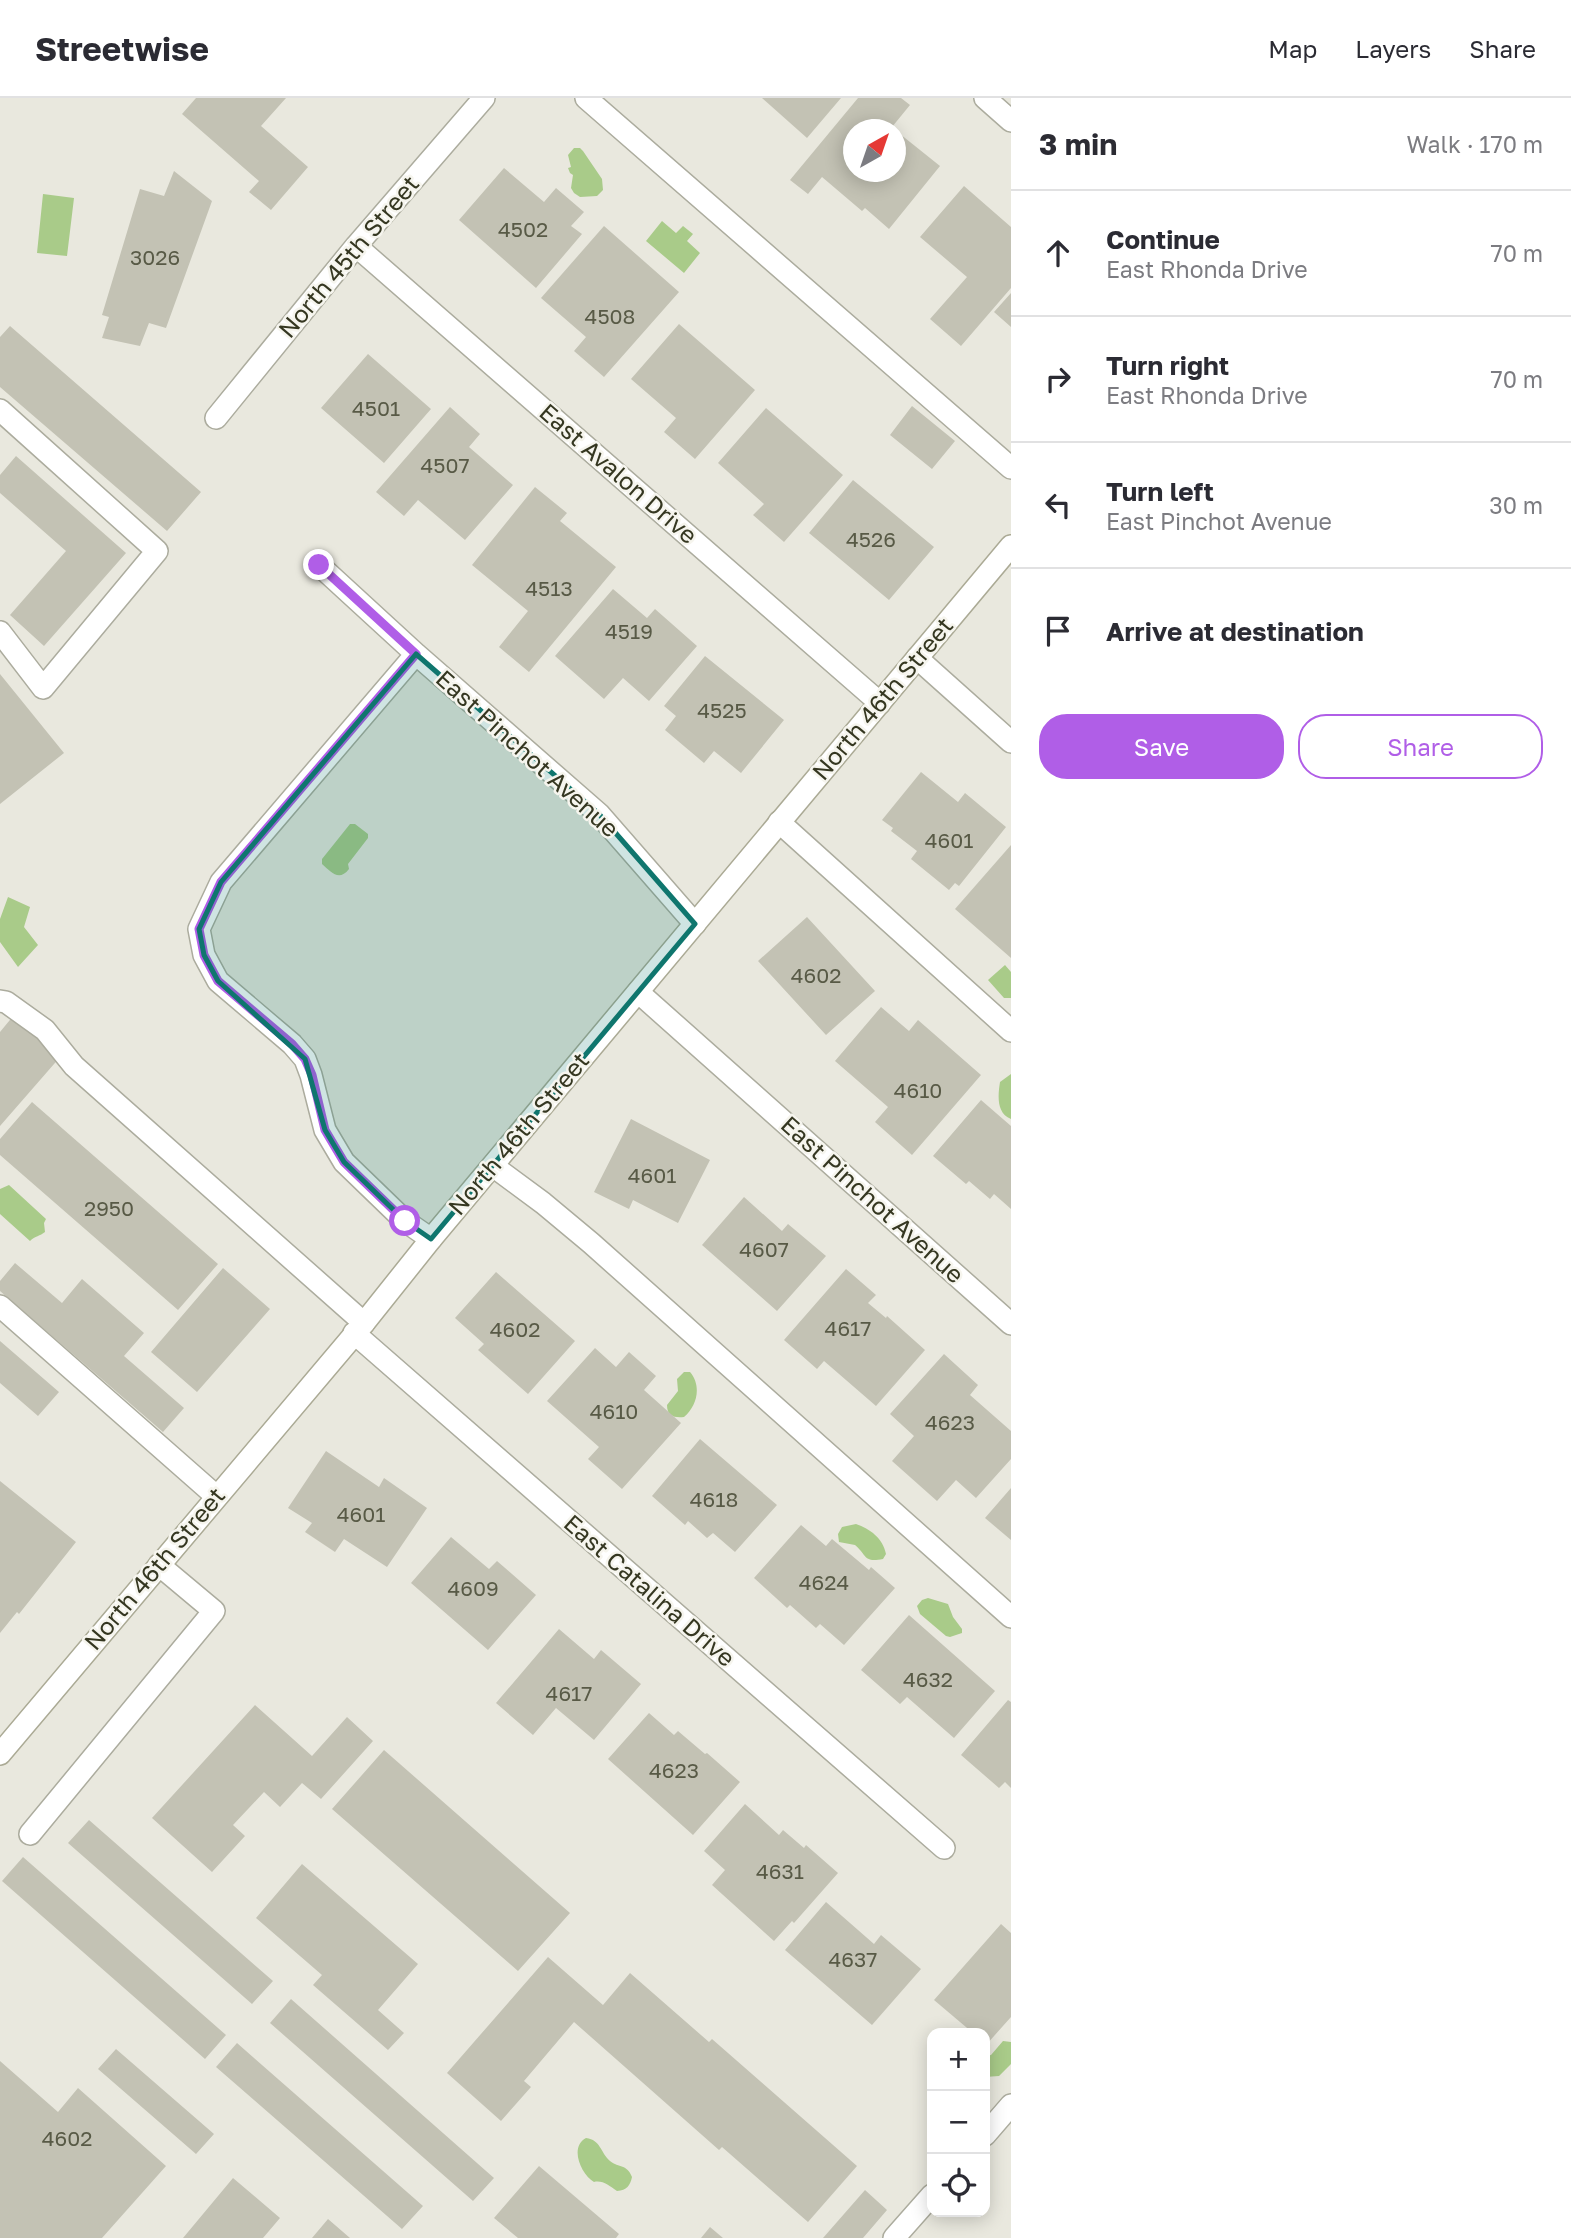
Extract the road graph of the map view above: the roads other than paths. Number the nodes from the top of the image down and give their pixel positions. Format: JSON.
{"nodes":[{"id":1,"x":484,"y":98,"type":"edge"},
{"id":2,"x":586,"y":98,"type":"edge"},
{"id":3,"x":985,"y":98,"type":"edge"},
{"id":4,"x":1011,"y":121,"type":"edge"},
{"id":5,"x":356,"y":246,"type":"junction"},
{"id":6,"x":0,"y":410,"type":"edge"},
{"id":7,"x":216,"y":418,"type":"dead end"},
{"id":8,"x":1011,"y":468,"type":"edge"},
{"id":9,"x":1011,"y":546,"type":"edge"},
{"id":10,"x":319,"y":565,"type":"dead end"},
{"id":11,"x":0,"y":632,"type":"edge"},
{"id":12,"x":416,"y":654,"type":"junction"},
{"id":13,"x":917,"y":658,"type":"junction"},
{"id":14,"x":880,"y":702,"type":"junction"},
{"id":15,"x":1011,"y":742,"type":"edge"},
{"id":16,"x":779,"y":822,"type":"junction"},
{"id":17,"x":695,"y":924,"type":"junction"},
{"id":18,"x":638,"y":992,"type":"junction"},
{"id":19,"x":0,"y":1001,"type":"edge"},
{"id":20,"x":1011,"y":1031,"type":"edge"},
{"id":21,"x":493,"y":1166,"type":"junction"},
{"id":22,"x":431,"y":1240,"type":"junction"},
{"id":23,"x":0,"y":1306,"type":"edge"},
{"id":24,"x":1011,"y":1324,"type":"edge"},
{"id":25,"x":359,"y":1328,"type":"junction"},
{"id":26,"x":216,"y":1496,"type":"junction"},
{"id":27,"x":159,"y":1565,"type":"junction"},
{"id":28,"x":1011,"y":1617,"type":"edge"},
{"id":29,"x":0,"y":1754,"type":"edge"},
{"id":30,"x":30,"y":1834,"type":"dead end"},
{"id":31,"x":944,"y":1848,"type":"dead end"},
{"id":32,"x":1011,"y":2105,"type":"edge"},
{"id":33,"x":990,"y":2129,"type":"edge"},
{"id":34,"x":927,"y":2201,"type":"edge"},
{"id":35,"x":894,"y":2238,"type":"edge"}],
"edges":[{"from":1,"to":5,"type":"street","name":"North 45th Street"},
{"from":2,"to":8,"type":"street"},
{"from":3,"to":4,"type":"street"},
{"from":5,"to":7,"type":"street","name":"North 45th Street"},
{"from":5,"to":14,"type":"street","name":"East Avalon Drive"},
{"from":6,"to":11,"type":"street"},
{"from":9,"to":13,"type":"street","name":"North 46th Street"},
{"from":10,"to":12,"type":"street","name":"East Pinchot Avenue"},
{"from":12,"to":17,"type":"street","name":"East Pinchot Avenue"},
{"from":12,"to":22,"type":"street"},
{"from":13,"to":14,"type":"street","name":"North 46th Street"},
{"from":13,"to":15,"type":"street"},
{"from":14,"to":16,"type":"street","name":"North 46th Street"},
{"from":16,"to":17,"type":"street","name":"North 46th Street"},
{"from":16,"to":20,"type":"street"},
{"from":17,"to":18,"type":"street","name":"North 46th Street"},
{"from":18,"to":21,"type":"street","name":"North 46th Street"},
{"from":18,"to":24,"type":"street","name":"East Pinchot Avenue"},
{"from":19,"to":25,"type":"street","name":"East Catalina Drive"},
{"from":21,"to":22,"type":"street","name":"North 46th Street"},
{"from":21,"to":28,"type":"street"},
{"from":22,"to":25,"type":"street","name":"North 46th Street"},
{"from":23,"to":26,"type":"street"},
{"from":25,"to":26,"type":"street","name":"North 46th Street"},
{"from":25,"to":31,"type":"street","name":"East Catalina Drive"},
{"from":26,"to":27,"type":"street","name":"North 46th Street"},
{"from":27,"to":29,"type":"street","name":"North 46th Street"},
{"from":27,"to":30,"type":"street"},
{"from":32,"to":33,"type":"street"},
{"from":34,"to":35,"type":"street"}]}
